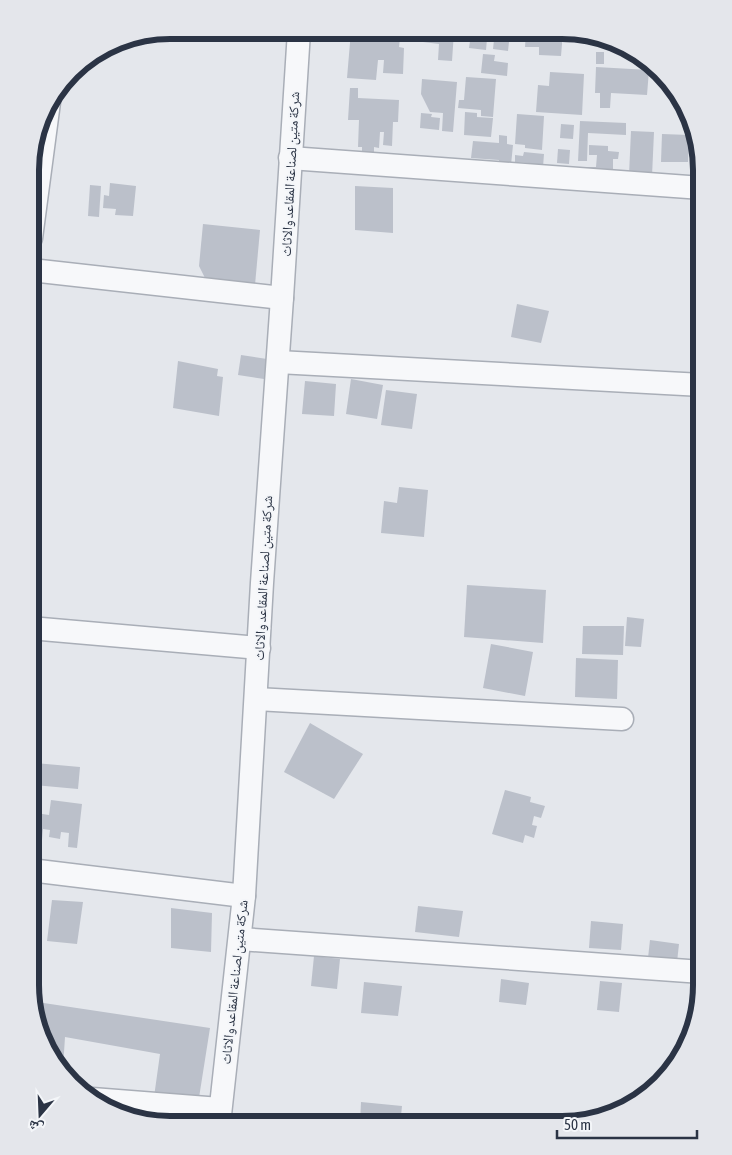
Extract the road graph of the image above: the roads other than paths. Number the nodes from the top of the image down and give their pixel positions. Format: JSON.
{"nodes":[{"id":1,"x":298,"y":39,"type":"edge"},
{"id":2,"x":45,"y":130,"type":"edge"},
{"id":3,"x":290,"y":158,"type":"junction"},
{"id":4,"x":39,"y":178,"type":"edge"},
{"id":5,"x":693,"y":187,"type":"edge"},
{"id":6,"x":39,"y":271,"type":"edge"},
{"id":7,"x":282,"y":298,"type":"junction"},
{"id":8,"x":278,"y":362,"type":"junction"},
{"id":9,"x":693,"y":385,"type":"edge"},
{"id":10,"x":39,"y":629,"type":"edge"},
{"id":11,"x":259,"y":648,"type":"junction"},
{"id":12,"x":256,"y":699,"type":"junction"},
{"id":13,"x":622,"y":719,"type":"dead end"},
{"id":14,"x":39,"y":871,"type":"edge"},
{"id":15,"x":244,"y":896,"type":"junction"},
{"id":16,"x":240,"y":939,"type":"junction"},
{"id":17,"x":693,"y":971,"type":"edge"},
{"id":18,"x":109,"y":1101,"type":"edge"},
{"id":19,"x":220,"y":1116,"type":"edge"}],
"edges":[{"from":1,"to":3,"type":"street","name":"شركة متين لصناعة المقاعد والاثاث"},
{"from":2,"to":4,"type":"street"},
{"from":3,"to":5,"type":"street"},
{"from":3,"to":7,"type":"street","name":"شركة متين لصناعة المقاعد والاثاث"},
{"from":6,"to":7,"type":"street"},
{"from":7,"to":8,"type":"street","name":"شركة متين لصناعة المقاعد والاثاث"},
{"from":8,"to":9,"type":"street"},
{"from":8,"to":11,"type":"street","name":"شركة متين لصناعة المقاعد والاثاث"},
{"from":10,"to":11,"type":"street"},
{"from":11,"to":12,"type":"street","name":"شركة متين لصناعة المقاعد والاثاث"},
{"from":12,"to":13,"type":"street"},
{"from":12,"to":15,"type":"street","name":"شركة متين لصناعة المقاعد والاثاث"},
{"from":14,"to":15,"type":"street"},
{"from":15,"to":16,"type":"street","name":"شركة متين لصناعة المقاعد والاثاث"},
{"from":16,"to":17,"type":"street"},
{"from":16,"to":19,"type":"street","name":"شركة متين لصناعة المقاعد والاثاث"},
{"from":18,"to":19,"type":"street"}]}
